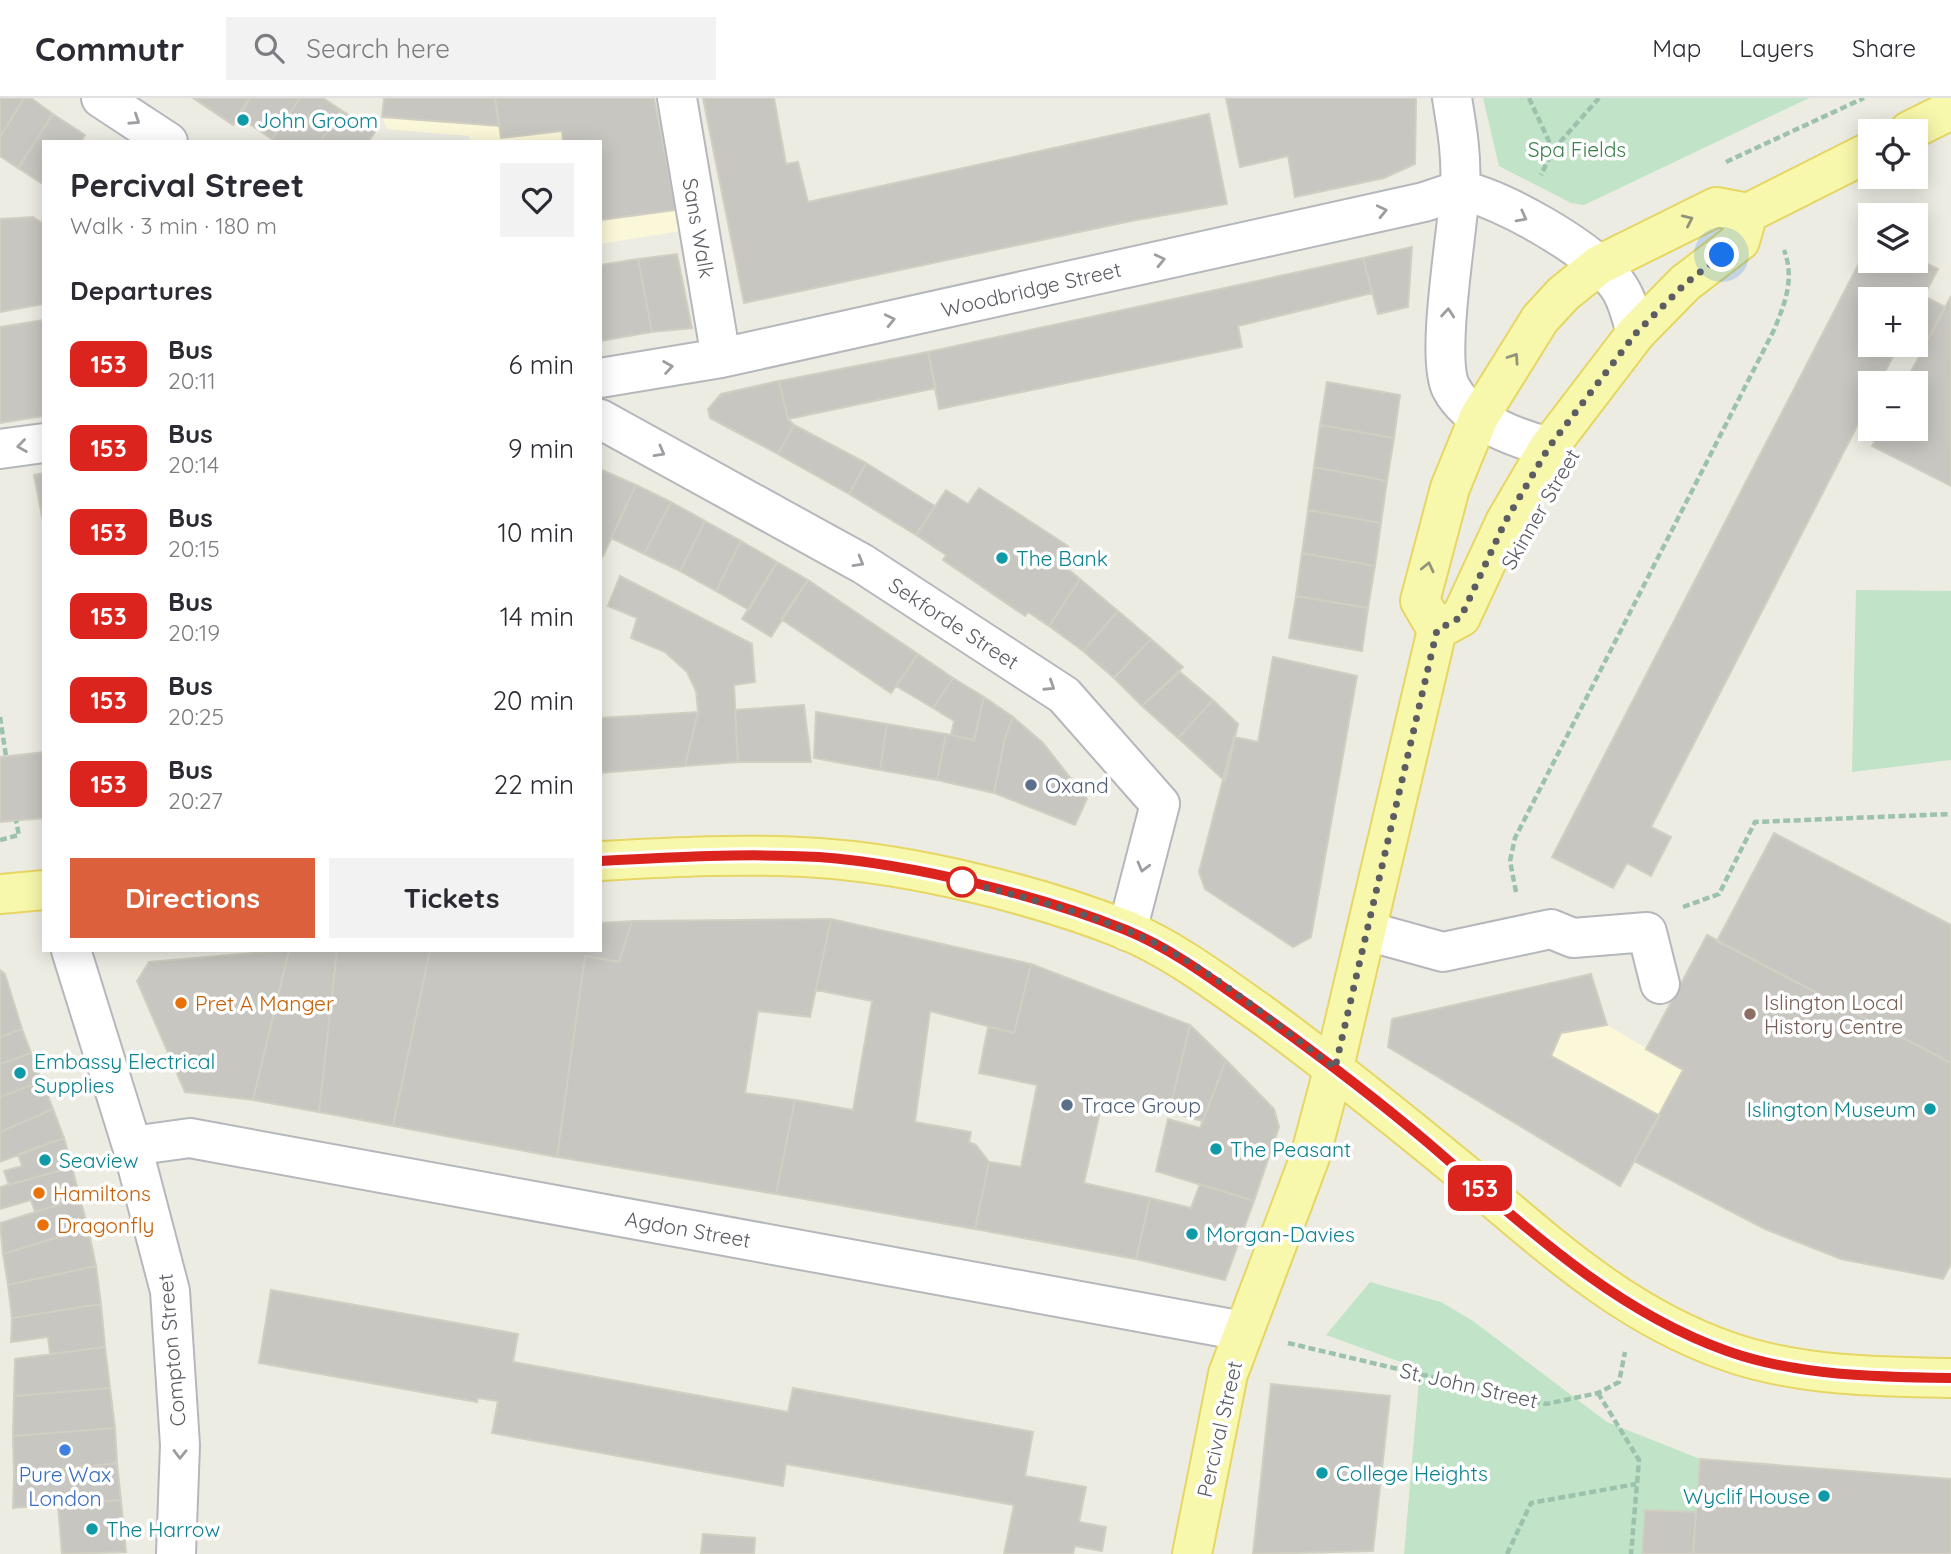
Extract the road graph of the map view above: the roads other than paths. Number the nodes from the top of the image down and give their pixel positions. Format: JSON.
{"nodes":[{"id":1,"x":101,"y":98,"type":"edge"},
{"id":2,"x":677,"y":98,"type":"edge"},
{"id":3,"x":1452,"y":98,"type":"edge"},
{"id":4,"x":1951,"y":110,"type":"edge"},
{"id":5,"x":1928,"y":122,"type":"edge"},
{"id":6,"x":165,"y":140,"type":"edge"},
{"id":7,"x":1858,"y":158,"type":"edge"},
{"id":8,"x":1460,"y":190,"type":"junction"},
{"id":9,"x":1748,"y":213,"type":"junction"},
{"id":10,"x":1599,"y":265,"type":"junction"},
{"id":11,"x":1636,"y":333,"type":"junction"},
{"id":12,"x":721,"y":358,"type":"junction"},
{"id":13,"x":602,"y":378,"type":"edge"},
{"id":14,"x":1479,"y":417,"type":"junction"},
{"id":15,"x":602,"y":420,"type":"edge"},
{"id":16,"x":42,"y":443,"type":"edge"},
{"id":17,"x":1549,"y":447,"type":"junction"},
{"id":18,"x":0,"y":449,"type":"edge"},
{"id":19,"x":1437,"y":630,"type":"junction"},
{"id":20,"x":602,"y":861,"type":"edge"},
{"id":21,"x":42,"y":890,"type":"edge"},
{"id":22,"x":0,"y":894,"type":"edge"},
{"id":23,"x":1127,"y":931,"type":"junction"},
{"id":24,"x":1367,"y":931,"type":"junction"},
{"id":25,"x":72,"y":952,"type":"edge"},
{"id":26,"x":1660,"y":984,"type":"dead end"},
{"id":27,"x":1335,"y":1068,"type":"junction"},
{"id":28,"x":132,"y":1146,"type":"junction"},
{"id":29,"x":1243,"y":1331,"type":"junction"},
{"id":30,"x":1951,"y":1378,"type":"edge"},
{"id":31,"x":176,"y":1554,"type":"edge"},
{"id":32,"x":1192,"y":1554,"type":"edge"}],
"edges":[{"from":1,"to":6,"type":"street","one_way":true},
{"from":2,"to":12,"type":"street","name":"Sans Walk"},
{"from":3,"to":8,"type":"street"},
{"from":4,"to":5,"type":"main road"},
{"from":7,"to":9,"type":"main road"},
{"from":8,"to":10,"type":"street","one_way":true},
{"from":12,"to":8,"type":"street","name":"Woodbridge Street","one_way":true},
{"from":14,"to":8,"type":"street","one_way":true},
{"from":10,"to":9,"type":"main road","one_way":true},
{"from":9,"to":11,"type":"main road","name":"Skinner Street"},
{"from":10,"to":11,"type":"street"},
{"from":14,"to":10,"type":"main road","one_way":true},
{"from":11,"to":17,"type":"main road","name":"Skinner Street"},
{"from":13,"to":12,"type":"street","name":"Woodbridge Street","one_way":true},
{"from":14,"to":17,"type":"street"},
{"from":19,"to":14,"type":"main road","one_way":true},
{"from":15,"to":23,"type":"street","name":"Sekforde Street","one_way":true},
{"from":16,"to":18,"type":"street","one_way":true},
{"from":17,"to":19,"type":"main road","name":"Skinner Street"},
{"from":19,"to":24,"type":"main road"},
{"from":20,"to":23,"type":"main road"},
{"from":21,"to":22,"type":"main road"},
{"from":23,"to":27,"type":"main road"},
{"from":24,"to":26,"type":"street"},
{"from":24,"to":27,"type":"main road"},
{"from":25,"to":28,"type":"street","name":"Compton Street"},
{"from":27,"to":29,"type":"main road","name":"Percival Street"},
{"from":27,"to":30,"type":"main road"},
{"from":28,"to":29,"type":"street","name":"Agdon Street"},
{"from":28,"to":31,"type":"street","name":"Compton Street","one_way":true},
{"from":29,"to":32,"type":"main road","name":"Percival Street"}]}
